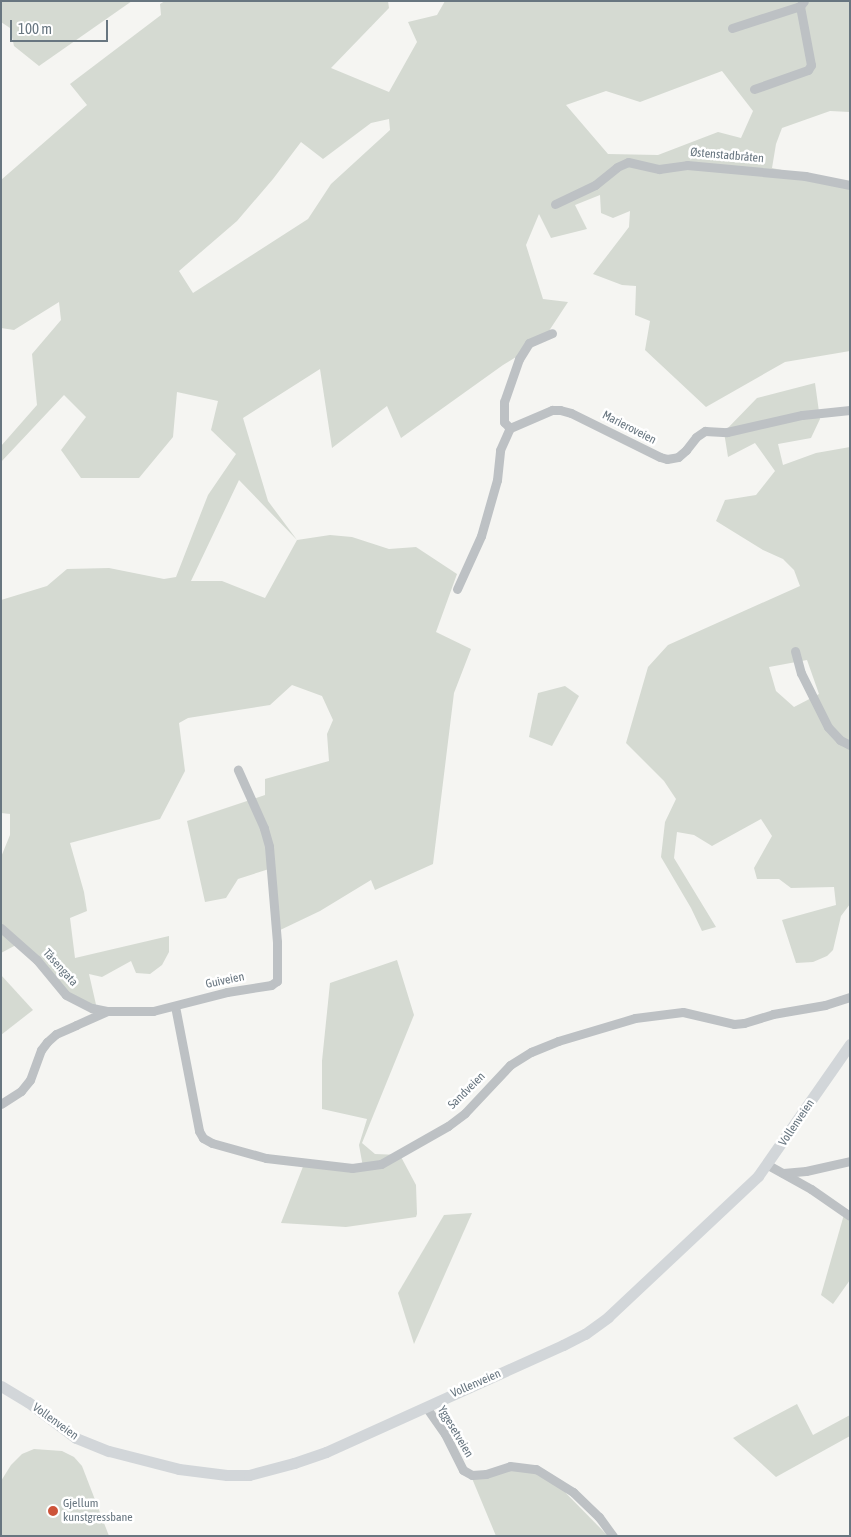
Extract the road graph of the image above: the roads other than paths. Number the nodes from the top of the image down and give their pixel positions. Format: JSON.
{"nodes":[{"id":1,"x":802,"y":4,"type":"edge"},
{"id":2,"x":732,"y":28,"type":"dead end"},
{"id":3,"x":754,"y":89,"type":"dead end"},
{"id":4,"x":850,"y":185,"type":"edge"},
{"id":5,"x":555,"y":204,"type":"dead end"},
{"id":6,"x":552,"y":332,"type":"dead end"},
{"id":7,"x":850,"y":410,"type":"edge"},
{"id":8,"x":510,"y":428,"type":"junction"},
{"id":9,"x":457,"y":589,"type":"dead end"},
{"id":10,"x":796,"y":651,"type":"dead end"},
{"id":11,"x":850,"y":745,"type":"edge"},
{"id":12,"x":238,"y":770,"type":"dead end"},
{"id":13,"x":1,"y":928,"type":"edge"},
{"id":14,"x":850,"y":997,"type":"edge"},
{"id":15,"x":175,"y":1006,"type":"junction"},
{"id":16,"x":107,"y":1011,"type":"junction"},
{"id":17,"x":850,"y":1044,"type":"edge"},
{"id":18,"x":1,"y":1104,"type":"edge"},
{"id":19,"x":850,"y":1161,"type":"edge"},
{"id":20,"x":768,"y":1165,"type":"junction"},
{"id":21,"x":783,"y":1173,"type":"junction"},
{"id":22,"x":850,"y":1216,"type":"edge"},
{"id":23,"x":1,"y":1386,"type":"edge"},
{"id":24,"x":426,"y":1407,"type":"junction"},
{"id":25,"x":613,"y":1536,"type":"edge"}],
"edges":[{"from":1,"to":2,"type":"street"},
{"from":1,"to":3,"type":"street"},
{"from":4,"to":5,"type":"street","name":"Østenstadbråten"},
{"from":6,"to":8,"type":"street"},
{"from":7,"to":8,"type":"street","name":"Marieroveien"},
{"from":8,"to":9,"type":"street"},
{"from":10,"to":11,"type":"street"},
{"from":12,"to":15,"type":"street","name":"Guiveien"},
{"from":13,"to":16,"type":"street","name":"Tåsengata"},
{"from":14,"to":15,"type":"street","name":"Sandveien"},
{"from":15,"to":16,"type":"street","name":"Guiveien"},
{"from":16,"to":18,"type":"street","name":"Guiveien"},
{"from":17,"to":20,"type":"main road","name":"Vollenveien"},
{"from":19,"to":21,"type":"street"},
{"from":20,"to":21,"type":"street"},
{"from":20,"to":24,"type":"main road","name":"Vollenveien"},
{"from":21,"to":22,"type":"street"},
{"from":23,"to":24,"type":"main road","name":"Vollenveien"},
{"from":24,"to":25,"type":"street","name":"Yggesetveien"}]}
